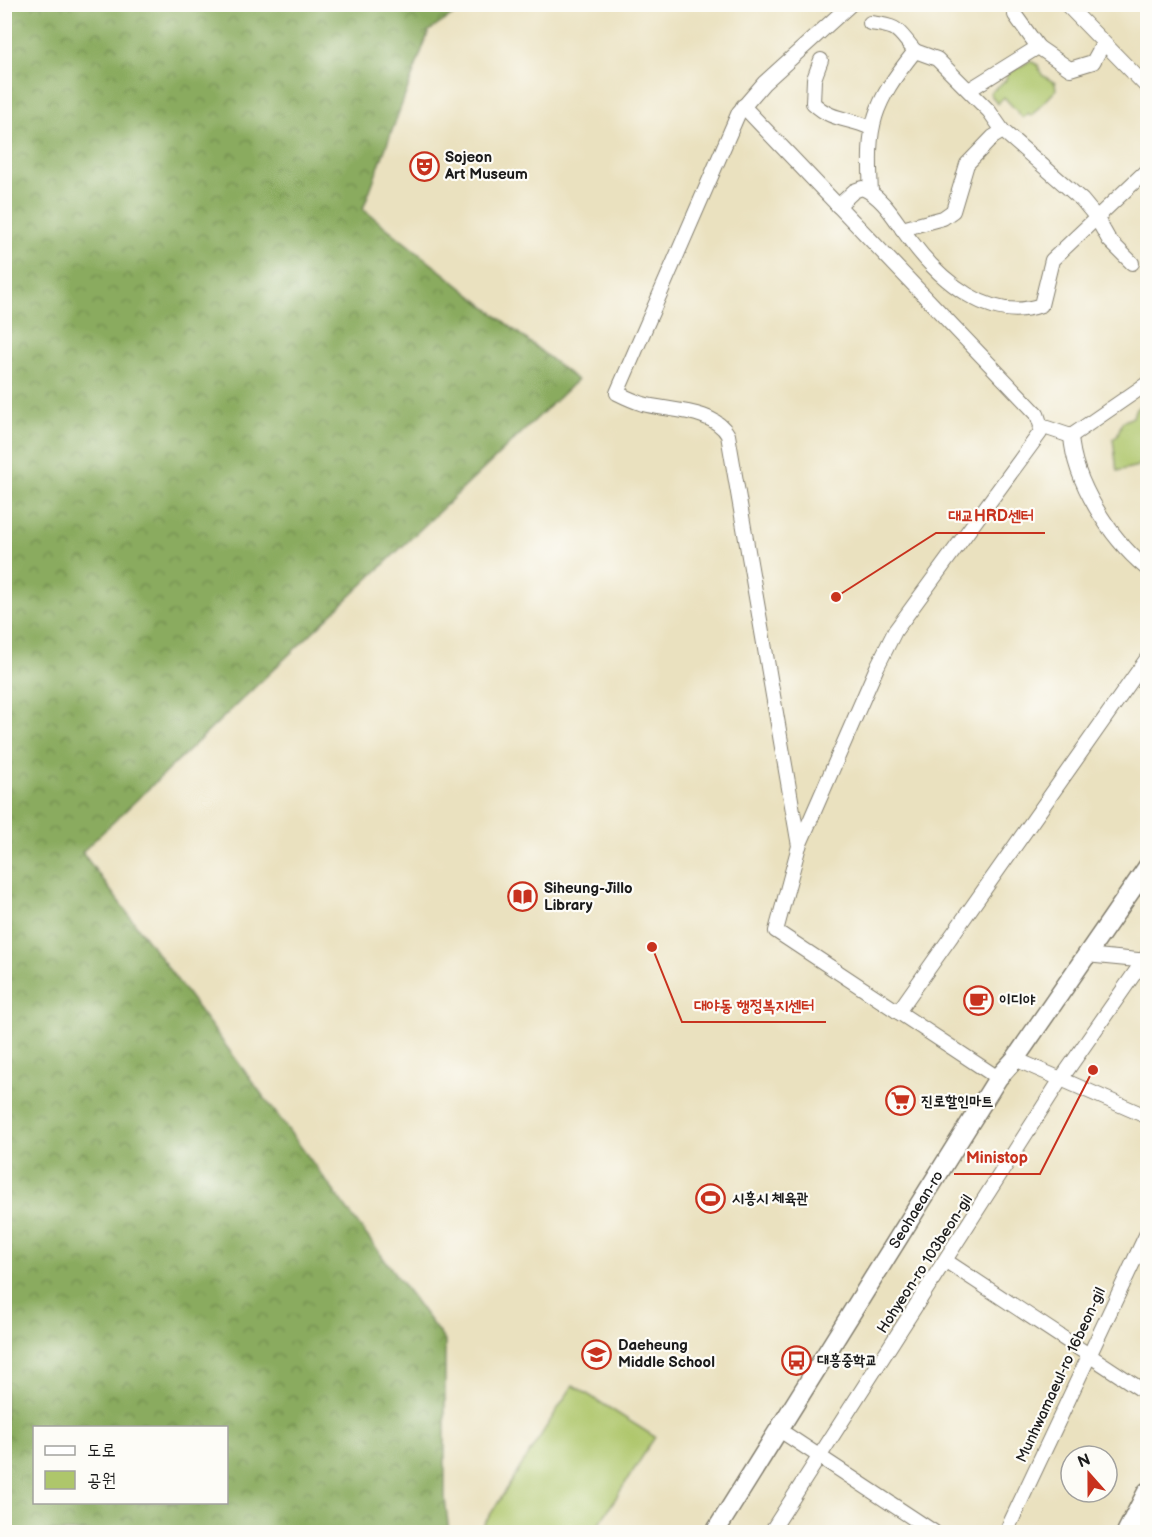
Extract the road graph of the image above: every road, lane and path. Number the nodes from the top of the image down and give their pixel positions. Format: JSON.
{"nodes":[{"id":1,"x":1066,"y":4,"type":"edge"},
{"id":2,"x":846,"y":6,"type":"edge"},
{"id":3,"x":1015,"y":15,"type":"dead end"},
{"id":4,"x":870,"y":23,"type":"dead end"},
{"id":5,"x":1103,"y":44,"type":"junction"},
{"id":6,"x":1038,"y":47,"type":"junction"},
{"id":7,"x":915,"y":51,"type":"junction"},
{"id":8,"x":821,"y":60,"type":"dead end"},
{"id":9,"x":1148,"y":88,"type":"edge"},
{"id":10,"x":969,"y":90,"type":"junction"},
{"id":11,"x":743,"y":106,"type":"junction"},
{"id":12,"x":871,"y":128,"type":"junction"},
{"id":13,"x":1004,"y":131,"type":"junction"},
{"id":14,"x":1148,"y":168,"type":"edge"},
{"id":15,"x":871,"y":192,"type":"junction"},
{"id":16,"x":838,"y":206,"type":"junction"},
{"id":17,"x":1096,"y":217,"type":"junction"},
{"id":18,"x":902,"y":229,"type":"junction"},
{"id":19,"x":1132,"y":263,"type":"dead end"},
{"id":20,"x":1148,"y":383,"type":"edge"},
{"id":21,"x":1041,"y":426,"type":"junction"},
{"id":22,"x":1071,"y":436,"type":"junction"},
{"id":23,"x":1144,"y":567,"type":"dead end"},
{"id":24,"x":1148,"y":657,"type":"edge"},
{"id":25,"x":799,"y":846,"type":"junction"},
{"id":26,"x":1148,"y":866,"type":"edge"},
{"id":27,"x":1086,"y":955,"type":"junction"},
{"id":28,"x":1146,"y":959,"type":"edge"},
{"id":29,"x":898,"y":1012,"type":"junction"},
{"id":30,"x":1016,"y":1059,"type":"junction"},
{"id":31,"x":998,"y":1078,"type":"junction"},
{"id":32,"x":1061,"y":1079,"type":"junction"},
{"id":33,"x":1148,"y":1117,"type":"edge"},
{"id":34,"x":1148,"y":1231,"type":"edge"},
{"id":35,"x":946,"y":1262,"type":"junction"},
{"id":36,"x":1087,"y":1356,"type":"junction"},
{"id":37,"x":1148,"y":1394,"type":"edge"},
{"id":38,"x":781,"y":1431,"type":"junction"},
{"id":39,"x":820,"y":1457,"type":"junction"},
{"id":40,"x":1148,"y":1493,"type":"edge"},
{"id":41,"x":716,"y":1533,"type":"edge"},
{"id":42,"x":771,"y":1533,"type":"edge"},
{"id":43,"x":934,"y":1533,"type":"edge"},
{"id":44,"x":1006,"y":1533,"type":"edge"},
{"id":45,"x":1128,"y":1533,"type":"edge"}],
"edges":[{"from":1,"to":5,"type":"street"},
{"from":2,"to":11,"type":"street"},
{"from":3,"to":6,"type":"street"},
{"from":4,"to":7,"type":"street"},
{"from":5,"to":6,"type":"street"},
{"from":5,"to":9,"type":"street"},
{"from":6,"to":10,"type":"street"},
{"from":7,"to":10,"type":"street"},
{"from":7,"to":12,"type":"street"},
{"from":8,"to":12,"type":"street"},
{"from":10,"to":13,"type":"street"},
{"from":11,"to":16,"type":"street"},
{"from":11,"to":25,"type":"street"},
{"from":12,"to":15,"type":"street"},
{"from":13,"to":17,"type":"street"},
{"from":13,"to":18,"type":"street"},
{"from":14,"to":17,"type":"street"},
{"from":15,"to":16,"type":"street"},
{"from":15,"to":18,"type":"street"},
{"from":16,"to":21,"type":"street"},
{"from":17,"to":18,"type":"street"},
{"from":17,"to":19,"type":"street"},
{"from":20,"to":22,"type":"street"},
{"from":21,"to":22,"type":"street"},
{"from":21,"to":25,"type":"street"},
{"from":22,"to":23,"type":"street"},
{"from":24,"to":29,"type":"street"},
{"from":25,"to":29,"type":"street"},
{"from":26,"to":27,"type":"main road","name":"Seohaean-ro"},
{"from":27,"to":28,"type":"street"},
{"from":27,"to":30,"type":"main road","name":"Seohaean-ro"},
{"from":28,"to":32,"type":"street","name":"Hohyeon-ro 103beon-gil"},
{"from":29,"to":31,"type":"street"},
{"from":30,"to":31,"type":"main road","name":"Seohaean-ro"},
{"from":30,"to":32,"type":"street"},
{"from":31,"to":38,"type":"main road","name":"Seohaean-ro"},
{"from":32,"to":33,"type":"street"},
{"from":32,"to":35,"type":"street","name":"Hohyeon-ro 103beon-gil"},
{"from":34,"to":36,"type":"street","name":"Munhwamaeul-ro 16beon-gil"},
{"from":35,"to":36,"type":"street"},
{"from":35,"to":39,"type":"street","name":"Hohyeon-ro 103beon-gil"},
{"from":36,"to":37,"type":"street"},
{"from":36,"to":44,"type":"street","name":"Munhwamaeul-ro 16beon-gil"},
{"from":38,"to":39,"type":"street"},
{"from":38,"to":41,"type":"main road","name":"Seohaean-ro"},
{"from":39,"to":42,"type":"street","name":"Hohyeon-ro 103beon-gil"},
{"from":39,"to":43,"type":"street"},
{"from":40,"to":45,"type":"main road"}]}
